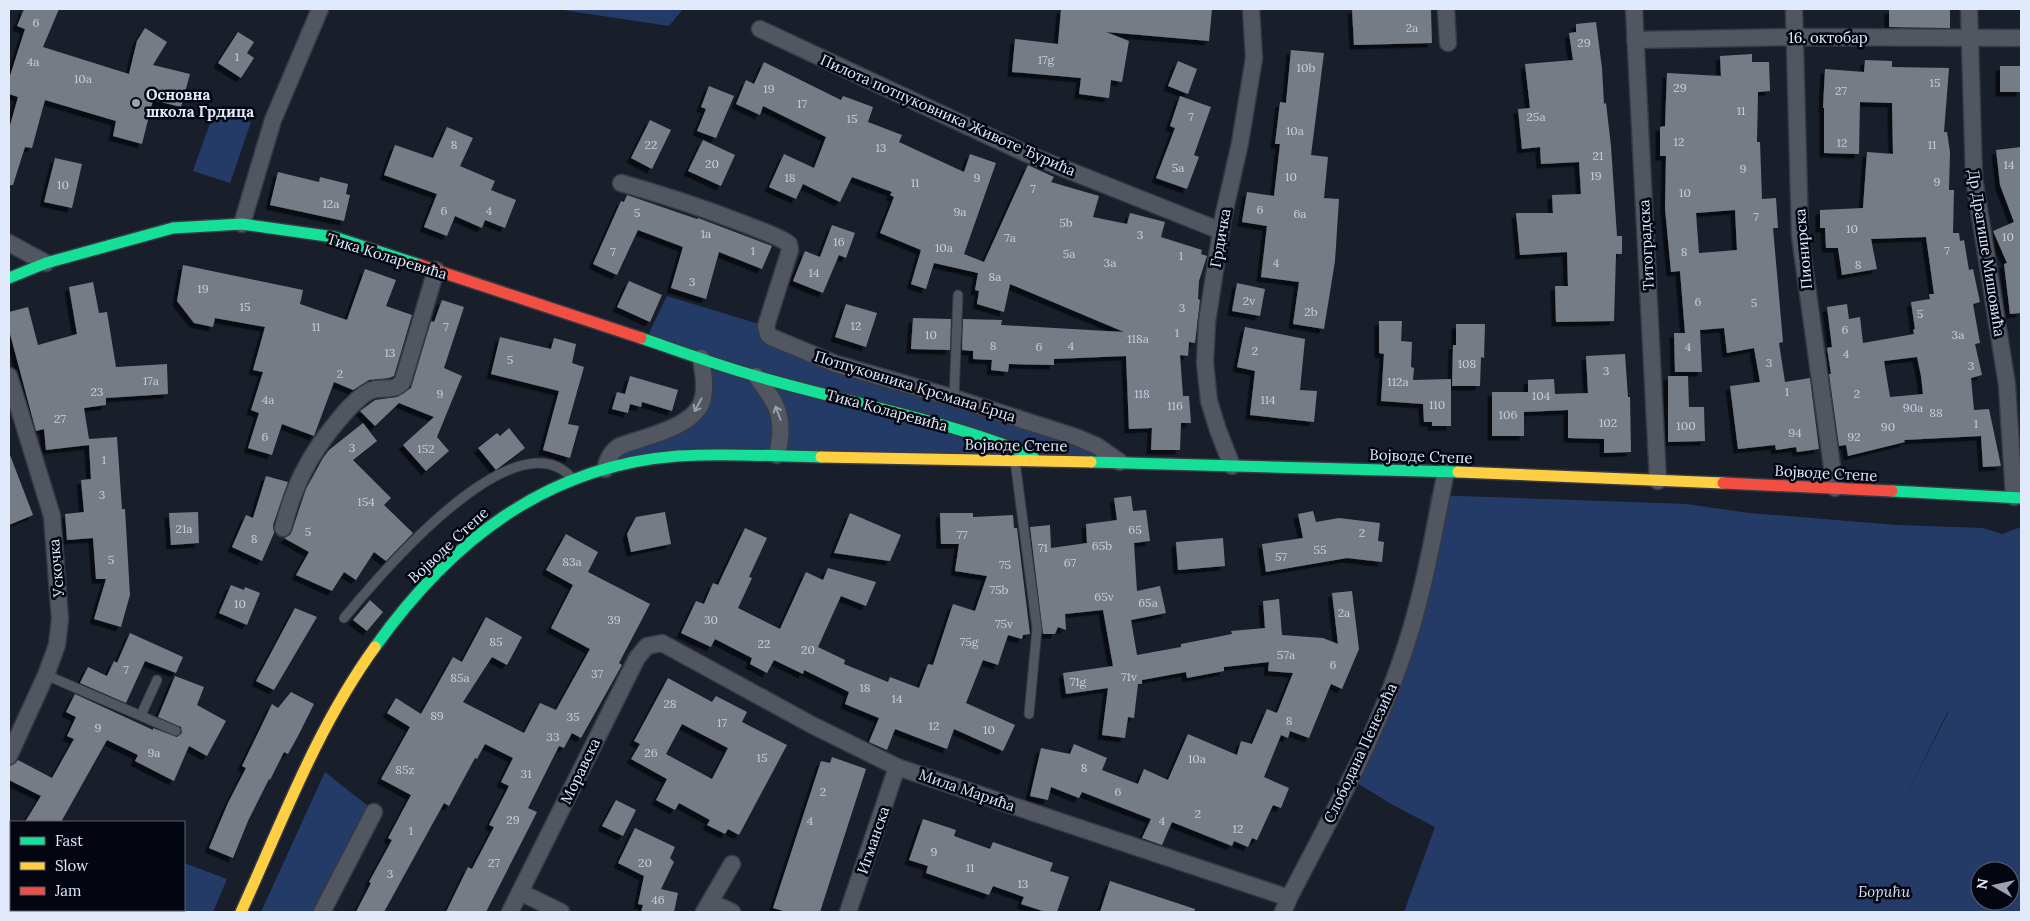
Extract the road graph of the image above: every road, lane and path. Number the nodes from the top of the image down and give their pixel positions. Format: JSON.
{"nodes":[{"id":1,"x":320,"y":9,"type":"edge"},
{"id":2,"x":1251,"y":9,"type":"edge"},
{"id":3,"x":1446,"y":9,"type":"edge"},
{"id":4,"x":1634,"y":9,"type":"edge"},
{"id":5,"x":1794,"y":9,"type":"edge"},
{"id":6,"x":1969,"y":9,"type":"edge"},
{"id":7,"x":760,"y":29,"type":"dead end"},
{"id":8,"x":1969,"y":37,"type":"junction"},
{"id":9,"x":1794,"y":38,"type":"junction"},
{"id":10,"x":2021,"y":38,"type":"edge"},
{"id":11,"x":1635,"y":40,"type":"junction"},
{"id":12,"x":1448,"y":43,"type":"dead end"},
{"id":13,"x":621,"y":183,"type":"dead end"},
{"id":14,"x":242,"y":224,"type":"junction"},
{"id":15,"x":1221,"y":231,"type":"junction"},
{"id":16,"x":9,"y":243,"type":"edge"},
{"id":17,"x":46,"y":263,"type":"junction"},
{"id":18,"x":436,"y":270,"type":"junction"},
{"id":19,"x":9,"y":278,"type":"edge"},
{"id":20,"x":958,"y":295,"type":"dead end"},
{"id":21,"x":701,"y":358,"type":"junction"},
{"id":22,"x":9,"y":376,"type":"edge"},
{"id":23,"x":756,"y":376,"type":"junction"},
{"id":24,"x":954,"y":398,"type":"junction"},
{"id":25,"x":777,"y":455,"type":"junction"},
{"id":26,"x":1015,"y":461,"type":"junction"},
{"id":27,"x":1044,"y":461,"type":"junction"},
{"id":28,"x":1121,"y":462,"type":"junction"},
{"id":29,"x":1232,"y":466,"type":"junction"},
{"id":30,"x":605,"y":469,"type":"junction"},
{"id":31,"x":1446,"y":471,"type":"junction"},
{"id":32,"x":574,"y":480,"type":"junction"},
{"id":33,"x":1658,"y":481,"type":"junction"},
{"id":34,"x":1835,"y":488,"type":"junction"},
{"id":35,"x":2018,"y":498,"type":"edge"},
{"id":36,"x":283,"y":528,"type":"dead end"},
{"id":37,"x":344,"y":618,"type":"dead end"},
{"id":38,"x":662,"y":643,"type":"joint"},
{"id":39,"x":46,"y":675,"type":"junction"},
{"id":40,"x":157,"y":680,"type":"dead end"},
{"id":41,"x":1029,"y":714,"type":"dead end"},
{"id":42,"x":141,"y":715,"type":"junction"},
{"id":43,"x":176,"y":731,"type":"dead end"},
{"id":44,"x":9,"y":756,"type":"edge"},
{"id":45,"x":897,"y":767,"type":"junction"},
{"id":46,"x":374,"y":812,"type":"dead end"},
{"id":47,"x":732,"y":864,"type":"dead end"},
{"id":48,"x":520,"y":892,"type":"junction"},
{"id":49,"x":1286,"y":905,"type":"edge"},
{"id":50,"x":707,"y":907,"type":"edge"},
{"id":51,"x":241,"y":912,"type":"edge"},
{"id":52,"x":322,"y":912,"type":"edge"},
{"id":53,"x":510,"y":912,"type":"edge"},
{"id":54,"x":561,"y":912,"type":"edge"},
{"id":55,"x":732,"y":912,"type":"edge"},
{"id":56,"x":848,"y":912,"type":"edge"}],
"edges":[{"from":1,"to":14,"type":"street"},
{"from":2,"to":15,"type":"street","name":"Грдичка"},
{"from":3,"to":12,"type":"street"},
{"from":4,"to":11,"type":"street","name":"Титоградска"},
{"from":5,"to":9,"type":"street","name":"Пионирска"},
{"from":6,"to":8,"type":"street","name":"Др Драгише Мишовића"},
{"from":7,"to":15,"type":"street","name":"Пилота потпуковника Животе Ђурића"},
{"from":8,"to":9,"type":"street","name":"16. октобар"},
{"from":8,"to":10,"type":"street","name":"16. октобар"},
{"from":8,"to":35,"type":"street","name":"Др Драгише Мишовића"},
{"from":9,"to":11,"type":"street","name":"16. октобар"},
{"from":9,"to":34,"type":"street","name":"Пионирска"},
{"from":11,"to":33,"type":"street","name":"Титоградска"},
{"from":13,"to":24,"type":"street","name":"Потпуковника Крсмана Ерца"},
{"from":14,"to":17,"type":"street","name":"Тика Коларевића"},
{"from":14,"to":18,"type":"street","name":"Тика Коларевића"},
{"from":15,"to":29,"type":"street","name":"Грдичка"},
{"from":16,"to":17,"type":"street"},
{"from":17,"to":19,"type":"street","name":"Тика Коларевића"},
{"from":18,"to":21,"type":"street","name":"Тика Коларевића"},
{"from":18,"to":36,"type":"street"},
{"from":20,"to":24,"type":"lane"},
{"from":21,"to":23,"type":"street","name":"Тика Коларевића"},
{"from":21,"to":30,"type":"street","one_way":true},
{"from":22,"to":39,"type":"street","name":"Ускочка"},
{"from":25,"to":23,"type":"street","one_way":true},
{"from":23,"to":27,"type":"street","name":"Тика Коларевића"},
{"from":24,"to":28,"type":"street","name":"Потпуковника Крсмана Ерца"},
{"from":25,"to":26,"type":"street","name":"Војводе Степе"},
{"from":25,"to":30,"type":"street","name":"Војводе Степе"},
{"from":26,"to":27,"type":"street","name":"Војводе Степе"},
{"from":26,"to":41,"type":"lane"},
{"from":27,"to":28,"type":"street","name":"Војводе Степе"},
{"from":28,"to":29,"type":"street","name":"Војводе Степе"},
{"from":29,"to":31,"type":"street","name":"Војводе Степе"},
{"from":30,"to":32,"type":"street","name":"Војводе Степе"},
{"from":31,"to":33,"type":"street","name":"Војводе Степе"},
{"from":31,"to":49,"type":"street","name":"Слободана Пенезића"},
{"from":32,"to":37,"type":"lane"},
{"from":32,"to":51,"type":"street","name":"Војводе Степе"},
{"from":33,"to":34,"type":"street","name":"Војводе Степе"},
{"from":34,"to":35,"type":"street","name":"Војводе Степе"},
{"from":38,"to":45,"type":"street","name":"Мила Марића"},
{"from":38,"to":48,"type":"street","name":"Моравска"},
{"from":39,"to":42,"type":"lane"},
{"from":39,"to":44,"type":"street","name":"Ускочка"},
{"from":40,"to":42,"type":"lane"},
{"from":42,"to":43,"type":"lane"},
{"from":45,"to":49,"type":"street","name":"Мила Марића"},
{"from":45,"to":56,"type":"street","name":"Игманска"},
{"from":46,"to":52,"type":"street"},
{"from":47,"to":50,"type":"street"},
{"from":48,"to":53,"type":"street","name":"Моравска"},
{"from":48,"to":54,"type":"street"},
{"from":50,"to":55,"type":"street"}]}
